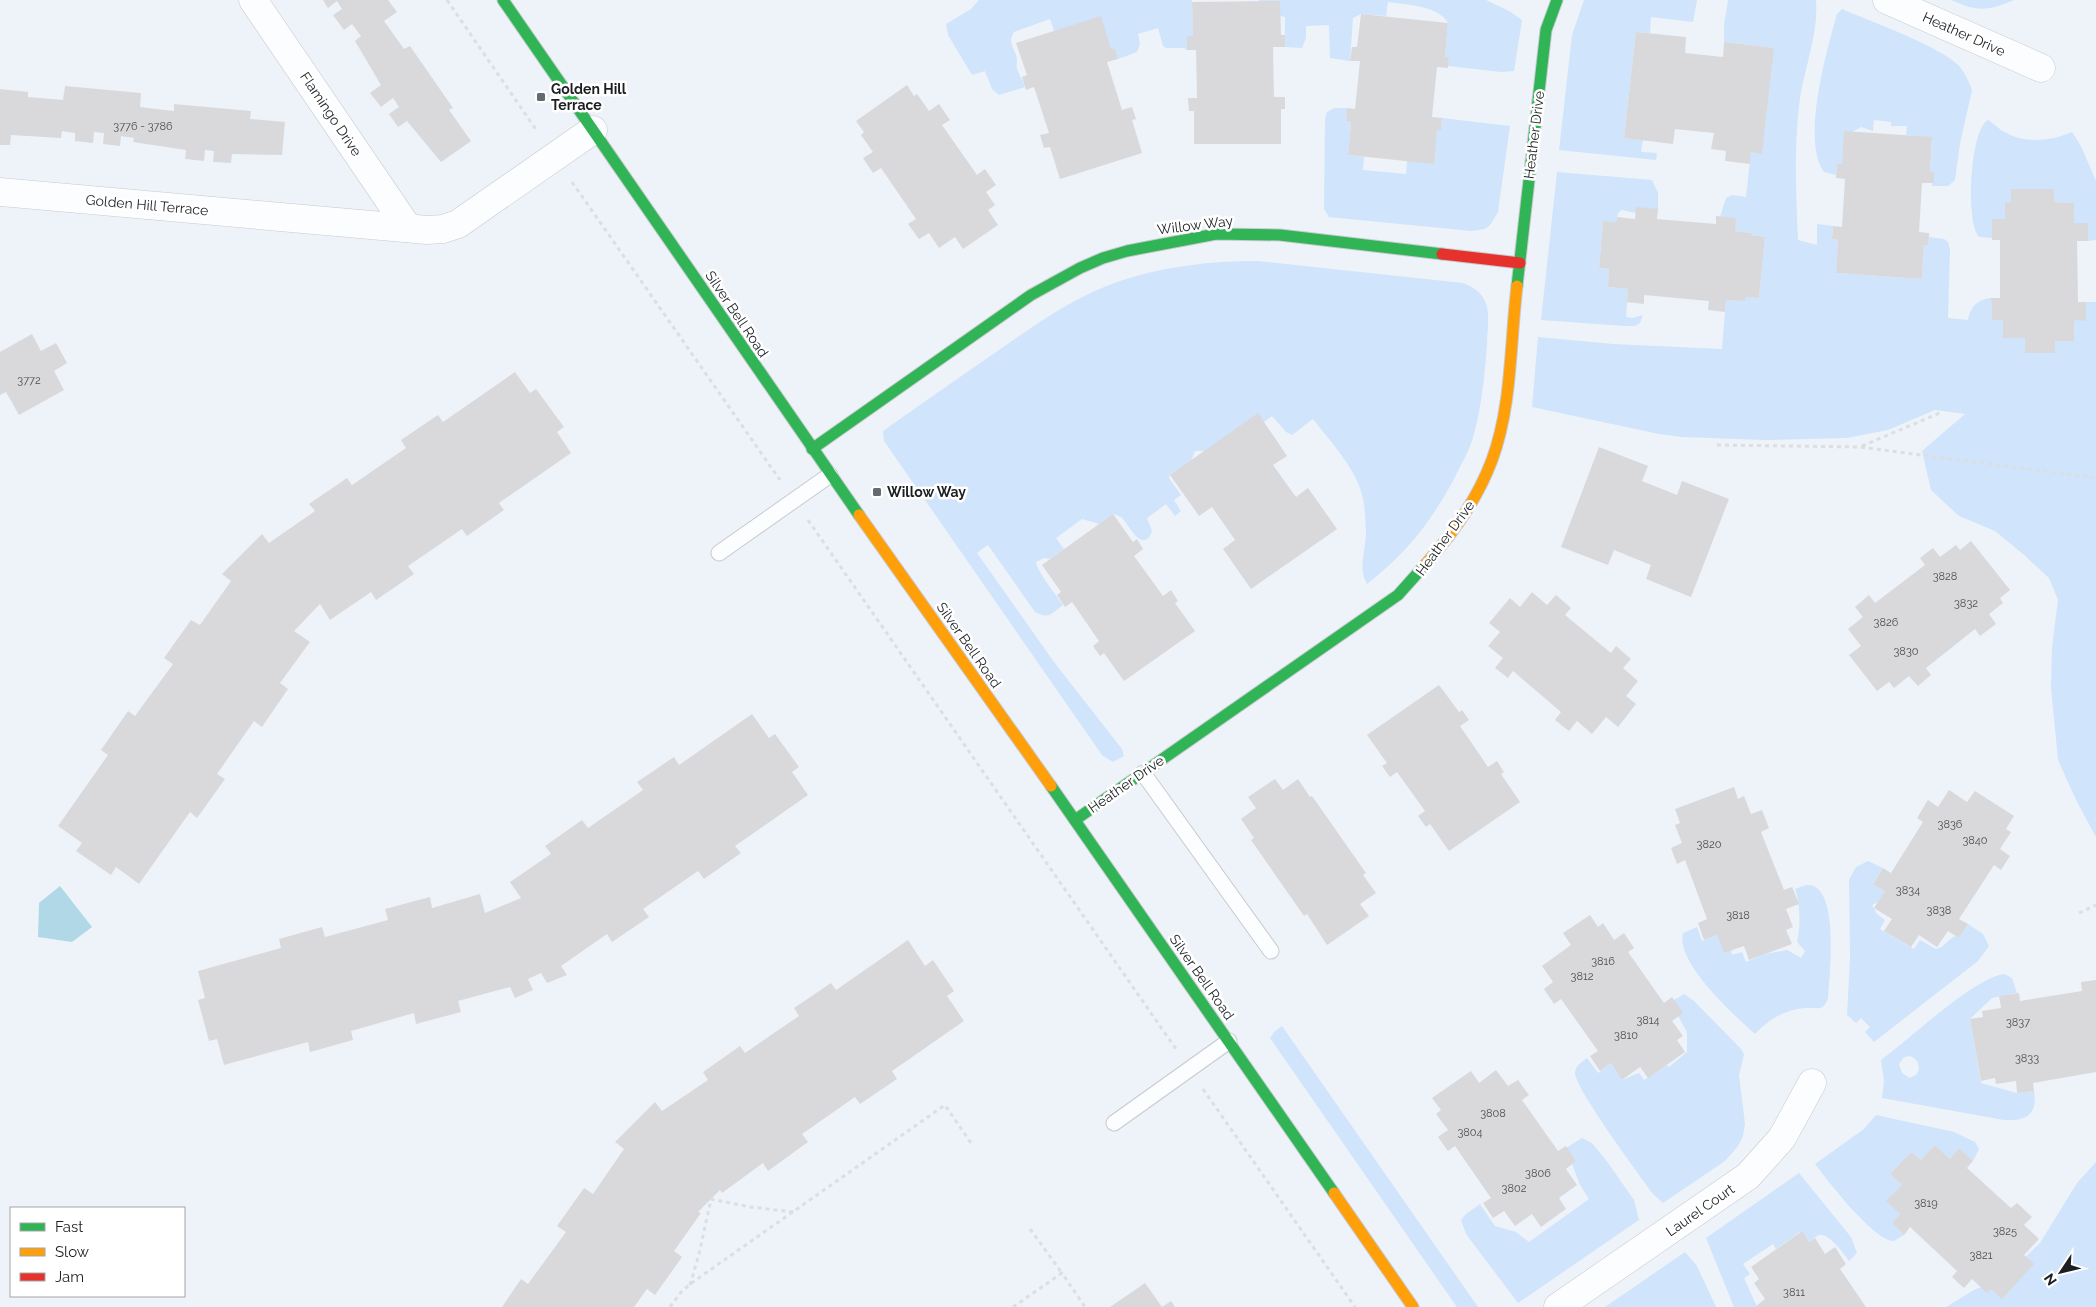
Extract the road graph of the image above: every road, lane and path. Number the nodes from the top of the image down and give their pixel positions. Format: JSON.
{"nodes":[{"id":1,"x":253,"y":0,"type":"edge"},
{"id":2,"x":447,"y":0,"type":"edge"},
{"id":3,"x":503,"y":0,"type":"edge"},
{"id":4,"x":1557,"y":0,"type":"edge"},
{"id":5,"x":1887,"y":0,"type":"edge"},
{"id":6,"x":2041,"y":68,"type":"dead end"},
{"id":7,"x":594,"y":130,"type":"junction"},
{"id":8,"x":555,"y":157,"type":"junction"},
{"id":9,"x":0,"y":192,"type":"edge"},
{"id":10,"x":408,"y":228,"type":"junction"},
{"id":11,"x":1520,"y":263,"type":"junction"},
{"id":12,"x":1942,"y":412,"type":"dead end"},
{"id":13,"x":1717,"y":445,"type":"dead end"},
{"id":14,"x":1860,"y":446,"type":"junction"},
{"id":15,"x":812,"y":449,"type":"junction"},
{"id":16,"x":830,"y":475,"type":"junction"},
{"id":17,"x":2096,"y":478,"type":"edge"},
{"id":18,"x":794,"y":501,"type":"junction"},
{"id":19,"x":719,"y":553,"type":"dead end"},
{"id":20,"x":1143,"y":773,"type":"junction"},
{"id":21,"x":1075,"y":820,"type":"junction"},
{"id":22,"x":2096,"y":905,"type":"edge"},
{"id":23,"x":2079,"y":913,"type":"dead end"},
{"id":24,"x":1271,"y":951,"type":"dead end"},
{"id":25,"x":1230,"y":1041,"type":"junction"},
{"id":26,"x":1189,"y":1069,"type":"junction"},
{"id":27,"x":1812,"y":1084,"type":"dead end"},
{"id":28,"x":1114,"y":1123,"type":"dead end"},
{"id":29,"x":973,"y":1146,"type":"dead end"},
{"id":30,"x":794,"y":1212,"type":"junction"},
{"id":31,"x":1030,"y":1229,"type":"dead end"},
{"id":32,"x":1062,"y":1273,"type":"junction"},
{"id":33,"x":690,"y":1285,"type":"junction"},
{"id":34,"x":670,"y":1307,"type":"edge"},
{"id":35,"x":1013,"y":1307,"type":"edge"},
{"id":36,"x":1085,"y":1307,"type":"edge"},
{"id":37,"x":1355,"y":1307,"type":"edge"},
{"id":38,"x":1413,"y":1307,"type":"edge"},
{"id":39,"x":1558,"y":1307,"type":"edge"}],
"edges":[{"from":1,"to":10,"type":"street","name":"Flamingo Drive"},
{"from":2,"to":8,"type":"path"},
{"from":3,"to":7,"type":"street","name":"Silver Bell Road"},
{"from":4,"to":11,"type":"street","name":"Heather Drive"},
{"from":5,"to":6,"type":"street","name":"Heather Drive"},
{"from":7,"to":8,"type":"street","name":"Golden Hill Terrace"},
{"from":7,"to":15,"type":"street","name":"Silver Bell Road"},
{"from":8,"to":10,"type":"street","name":"Golden Hill Terrace"},
{"from":8,"to":18,"type":"path"},
{"from":9,"to":10,"type":"street","name":"Golden Hill Terrace"},
{"from":11,"to":15,"type":"street","name":"Willow Way"},
{"from":11,"to":20,"type":"street","name":"Heather Drive"},
{"from":12,"to":14,"type":"path"},
{"from":13,"to":14,"type":"path"},
{"from":14,"to":17,"type":"path"},
{"from":15,"to":16,"type":"street","name":"Silver Bell Road"},
{"from":16,"to":18,"type":"lane"},
{"from":16,"to":21,"type":"street","name":"Silver Bell Road"},
{"from":18,"to":19,"type":"lane"},
{"from":18,"to":26,"type":"path"},
{"from":20,"to":21,"type":"street","name":"Heather Drive"},
{"from":20,"to":24,"type":"lane"},
{"from":21,"to":25,"type":"street","name":"Silver Bell Road"},
{"from":22,"to":23,"type":"path"},
{"from":25,"to":26,"type":"lane"},
{"from":25,"to":38,"type":"street","name":"Silver Bell Road"},
{"from":26,"to":28,"type":"lane"},
{"from":26,"to":37,"type":"path"},
{"from":27,"to":39,"type":"street","name":"Laurel Court"},
{"from":29,"to":30,"type":"path"},
{"from":30,"to":33,"type":"path"},
{"from":30,"to":33,"type":"path"},
{"from":31,"to":32,"type":"path"},
{"from":32,"to":35,"type":"path"},
{"from":32,"to":36,"type":"path"},
{"from":33,"to":34,"type":"path"}]}
